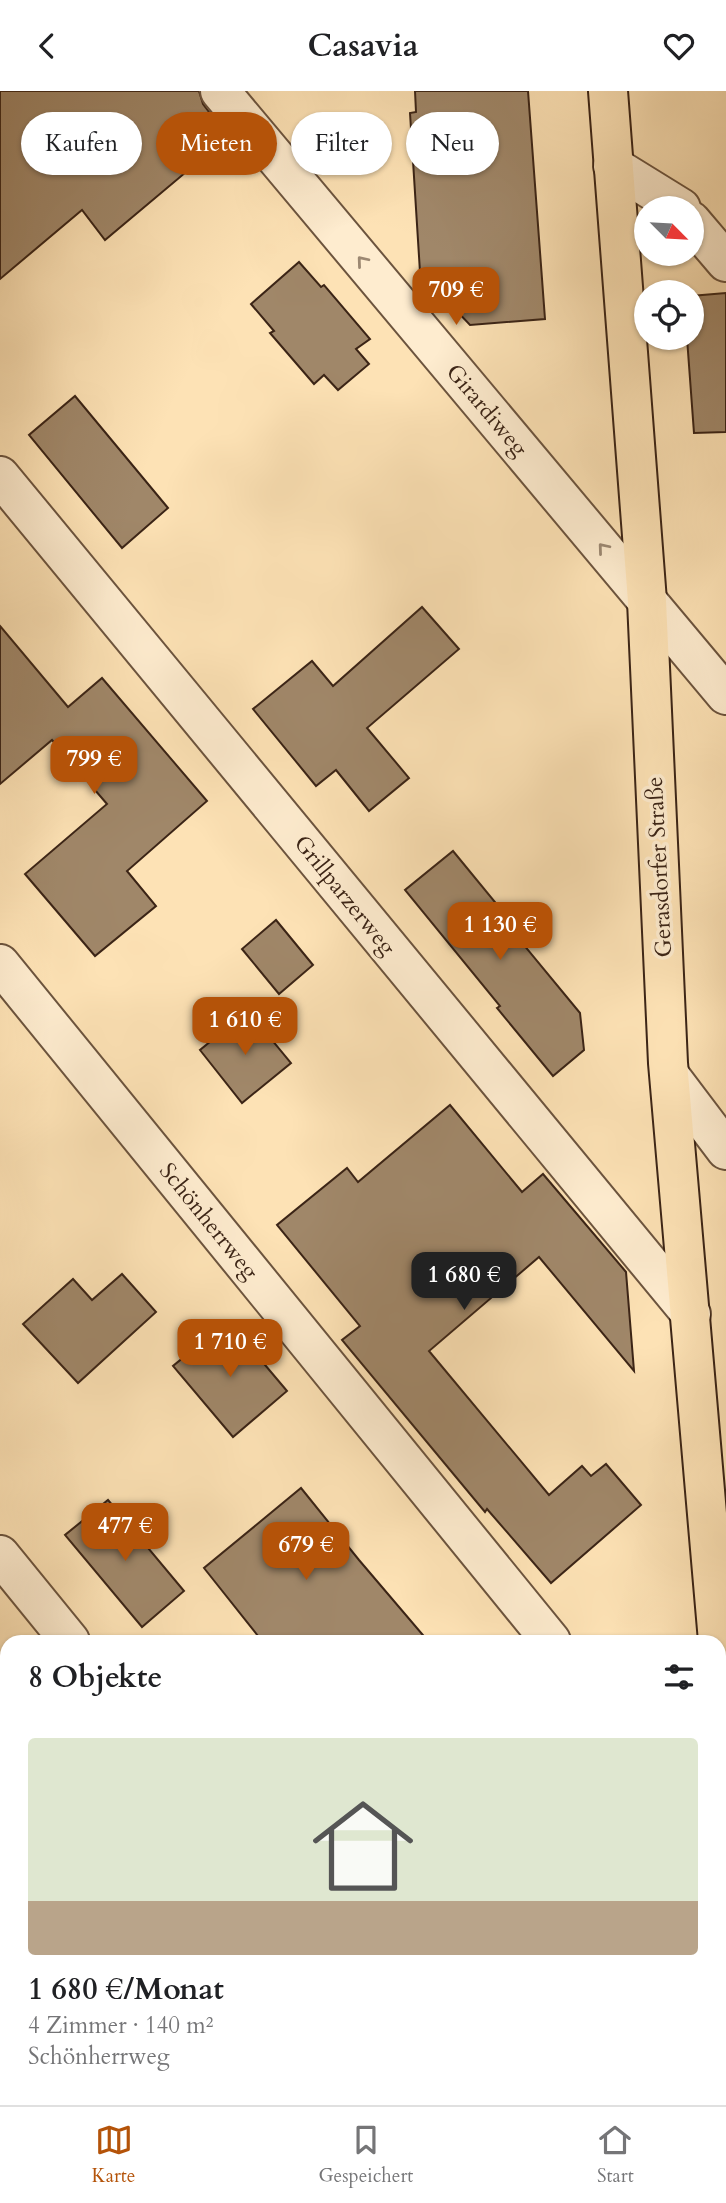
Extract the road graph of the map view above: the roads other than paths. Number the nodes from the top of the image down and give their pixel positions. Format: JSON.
{"nodes":[{"id":1,"x":220,"y":91,"type":"edge"},
{"id":2,"x":608,"y":91,"type":"edge"},
{"id":3,"x":613,"y":166,"type":"junction"},
{"id":4,"x":662,"y":196,"type":"edge"},
{"id":5,"x":704,"y":236,"type":"edge"},
{"id":6,"x":726,"y":262,"type":"edge"},
{"id":7,"x":0,"y":476,"type":"edge"},
{"id":8,"x":647,"y":601,"type":"junction"},
{"id":9,"x":726,"y":695,"type":"edge"},
{"id":10,"x":0,"y":964,"type":"edge"},
{"id":11,"x":670,"y":1076,"type":"junction"},
{"id":12,"x":726,"y":1150,"type":"edge"},
{"id":13,"x":691,"y":1314,"type":"junction"},
{"id":14,"x":0,"y":1555,"type":"edge"},
{"id":15,"x":721,"y":1606,"type":"edge"},
{"id":16,"x":64,"y":1635,"type":"edge"},
{"id":17,"x":546,"y":1635,"type":"edge"},
{"id":18,"x":719,"y":1635,"type":"edge"}],
"edges":[{"from":8,"to":1,"type":"street","name":"Girardiweg","one_way":true},
{"from":2,"to":3,"type":"main road","name":"Gerasdorfer Straße"},
{"from":3,"to":4,"type":"street"},
{"from":3,"to":8,"type":"main road","name":"Gerasdorfer Straße"},
{"from":5,"to":6,"type":"street"},
{"from":7,"to":13,"type":"street","name":"Grillparzerweg"},
{"from":8,"to":9,"type":"street","name":"Girardiweg"},
{"from":8,"to":11,"type":"main road","name":"Gerasdorfer Straße"},
{"from":10,"to":17,"type":"street","name":"Schönherrweg"},
{"from":11,"to":12,"type":"street"},
{"from":11,"to":13,"type":"main road","name":"Gerasdorfer Straße"},
{"from":13,"to":15,"type":"main road","name":"Gerasdorfer Straße"},
{"from":14,"to":16,"type":"street"},
{"from":15,"to":18,"type":"main road","name":"Gerasdorfer Straße"}]}
